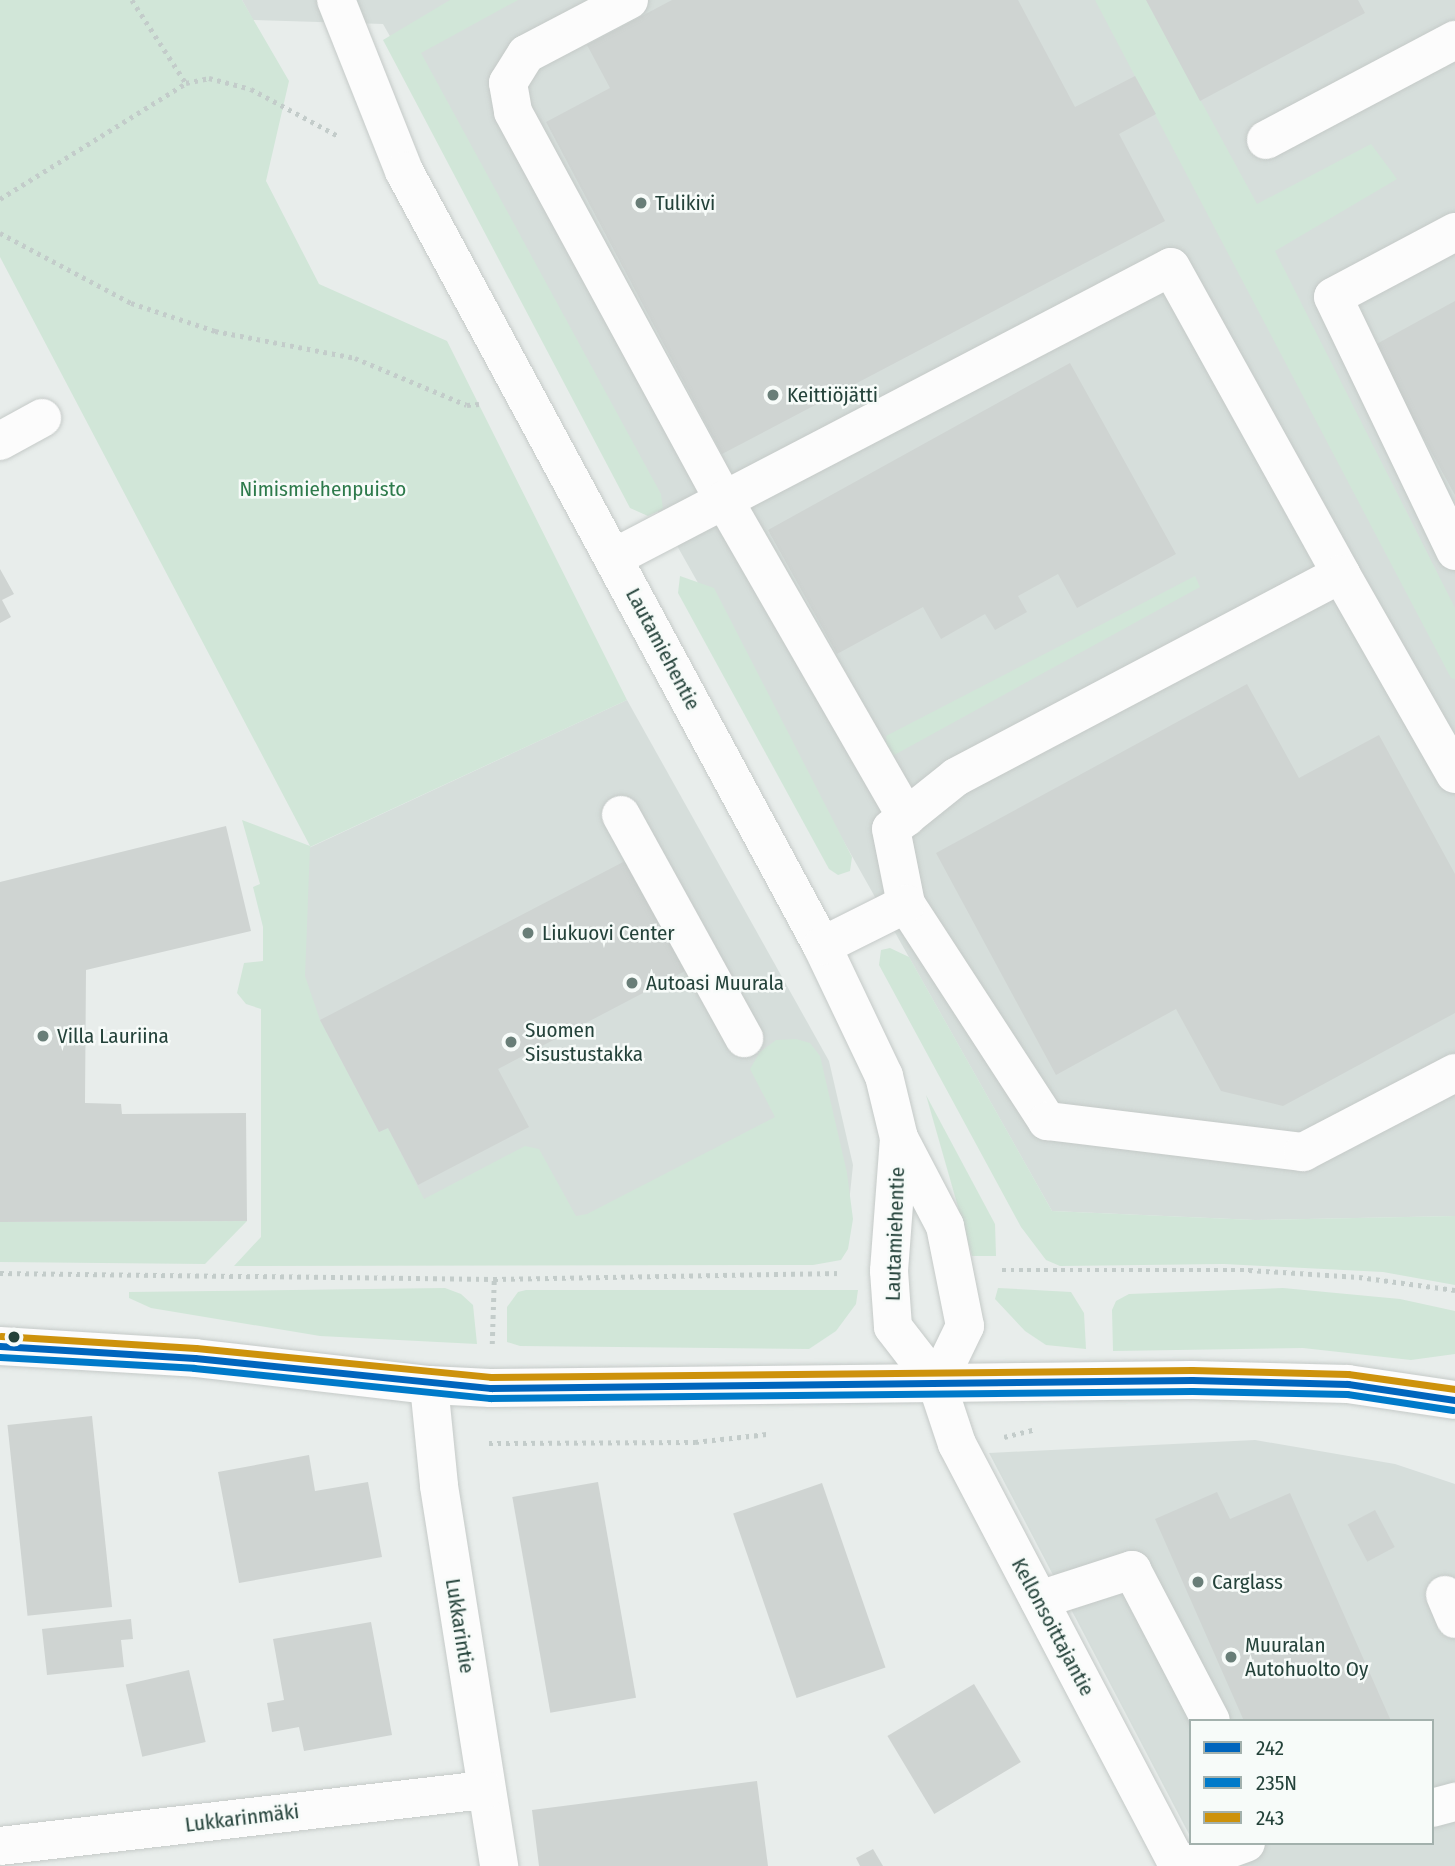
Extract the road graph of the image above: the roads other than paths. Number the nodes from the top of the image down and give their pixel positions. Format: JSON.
{"nodes":[{"id":1,"x":629,"y":0,"type":"edge"},
{"id":2,"x":346,"y":3,"type":"edge"},
{"id":3,"x":1455,"y":40,"type":"edge"},
{"id":4,"x":1266,"y":140,"type":"dead end"},
{"id":5,"x":1455,"y":232,"type":"edge"},
{"id":6,"x":42,"y":418,"type":"dead end"},
{"id":7,"x":0,"y":441,"type":"edge"},
{"id":8,"x":724,"y":500,"type":"junction"},
{"id":9,"x":1455,"y":551,"type":"edge"},
{"id":10,"x":613,"y":558,"type":"junction"},
{"id":11,"x":1341,"y":574,"type":"junction"},
{"id":12,"x":1455,"y":774,"type":"edge"},
{"id":13,"x":621,"y":815,"type":"dead end"},
{"id":14,"x":906,"y":817,"type":"junction"},
{"id":15,"x":906,"y":904,"type":"junction"},
{"id":16,"x":822,"y":946,"type":"junction"},
{"id":17,"x":744,"y":1038,"type":"dead end"},
{"id":18,"x":1455,"y":1073,"type":"edge"},
{"id":19,"x":899,"y":1138,"type":"junction"},
{"id":20,"x":0,"y":1346,"type":"edge"},
{"id":21,"x":937,"y":1384,"type":"junction"},
{"id":22,"x":429,"y":1385,"type":"junction"},
{"id":23,"x":1455,"y":1400,"type":"edge"},
{"id":24,"x":1039,"y":1600,"type":"junction"},
{"id":25,"x":1210,"y":1719,"type":"edge"},
{"id":26,"x":485,"y":1790,"type":"junction"},
{"id":27,"x":1455,"y":1802,"type":"edge"},
{"id":28,"x":1434,"y":1807,"type":"edge"},
{"id":29,"x":1240,"y":1845,"type":"edge"},
{"id":30,"x":0,"y":1846,"type":"edge"},
{"id":31,"x":499,"y":1866,"type":"edge"},
{"id":32,"x":1181,"y":1866,"type":"edge"}],
"edges":[{"from":1,"to":8,"type":"street"},
{"from":2,"to":10,"type":"street","name":"Lautamiehentie"},
{"from":3,"to":4,"type":"street"},
{"from":5,"to":9,"type":"street"},
{"from":6,"to":7,"type":"street"},
{"from":8,"to":10,"type":"street"},
{"from":8,"to":11,"type":"street"},
{"from":8,"to":14,"type":"street"},
{"from":10,"to":16,"type":"street","name":"Lautamiehentie"},
{"from":11,"to":12,"type":"street"},
{"from":11,"to":14,"type":"street"},
{"from":13,"to":17,"type":"street"},
{"from":14,"to":15,"type":"street"},
{"from":15,"to":16,"type":"street"},
{"from":15,"to":18,"type":"street"},
{"from":16,"to":19,"type":"street","name":"Lautamiehentie"},
{"from":19,"to":21,"type":"street","name":"Lautamiehentie"},
{"from":19,"to":21,"type":"street","name":"Lautamiehentie"},
{"from":20,"to":22,"type":"street"},
{"from":21,"to":22,"type":"street"},
{"from":21,"to":23,"type":"street"},
{"from":21,"to":24,"type":"street","name":"Kellonsoittajantie"},
{"from":22,"to":26,"type":"street","name":"Lukkarintie"},
{"from":24,"to":25,"type":"street"},
{"from":24,"to":32,"type":"street","name":"Kellonsoittajantie"},
{"from":26,"to":30,"type":"street","name":"Lukkarinmäki"},
{"from":26,"to":31,"type":"street","name":"Lukkarintie"},
{"from":27,"to":28,"type":"street"},
{"from":29,"to":32,"type":"street"}]}
